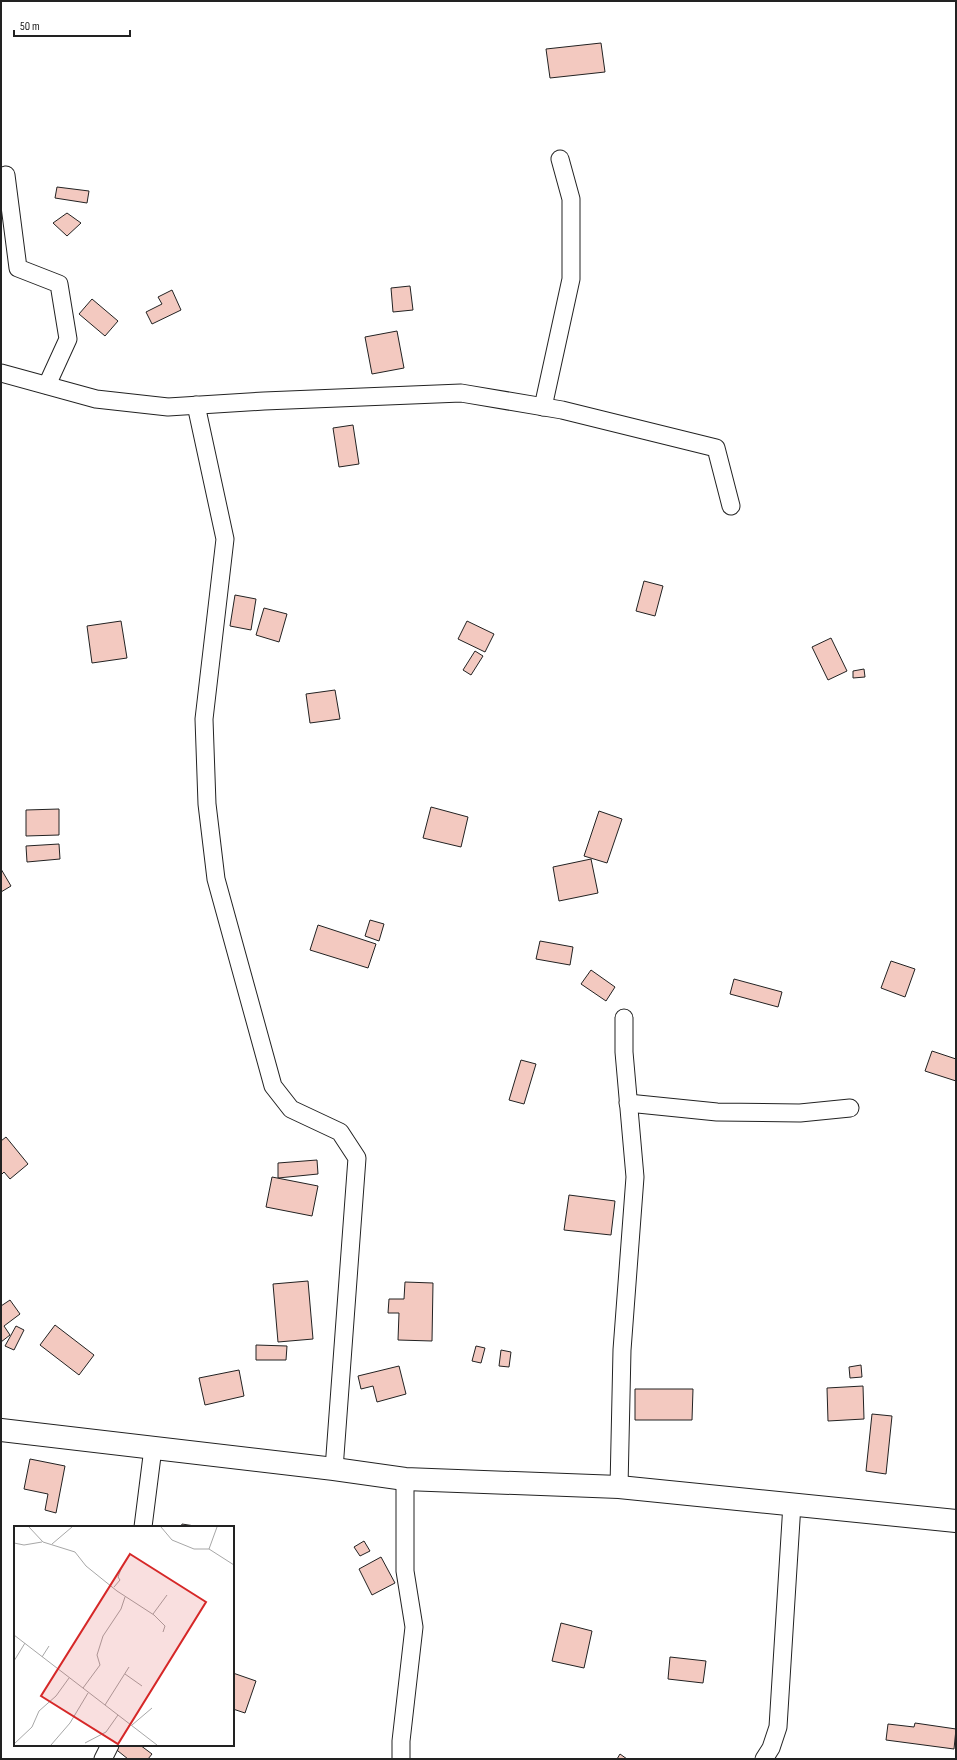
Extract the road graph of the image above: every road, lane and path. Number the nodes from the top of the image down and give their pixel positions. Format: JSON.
{"nodes":[{"id":1,"x":560,"y":160,"type":"dead end"},
{"id":2,"x":6,"y":175,"type":"dead end"},
{"id":3,"x":1,"y":373,"type":"edge"},
{"id":4,"x":47,"y":385,"type":"junction"},
{"id":5,"x":196,"y":405,"type":"junction"},
{"id":6,"x":542,"y":406,"type":"junction"},
{"id":7,"x":730,"y":506,"type":"dead end"},
{"id":8,"x":624,"y":1018,"type":"dead end"},
{"id":9,"x":628,"y":1103,"type":"junction"},
{"id":10,"x":850,"y":1108,"type":"dead end"},
{"id":11,"x":1,"y":1430,"type":"edge"},
{"id":12,"x":153,"y":1448,"type":"junction"},
{"id":13,"x":334,"y":1469,"type":"junction"},
{"id":14,"x":405,"y":1479,"type":"junction"},
{"id":15,"x":619,"y":1487,"type":"junction"},
{"id":16,"x":792,"y":1504,"type":"junction"},
{"id":17,"x":956,"y":1521,"type":"edge"},
{"id":18,"x":143,"y":1526,"type":"edge"},
{"id":19,"x":110,"y":1746,"type":"edge"},
{"id":20,"x":103,"y":1759,"type":"edge"},
{"id":21,"x":401,"y":1759,"type":"edge"},
{"id":22,"x":764,"y":1759,"type":"edge"}],
"edges":[{"from":1,"to":6,"type":"street"},
{"from":2,"to":4,"type":"street"},
{"from":3,"to":4,"type":"street"},
{"from":4,"to":5,"type":"street"},
{"from":5,"to":6,"type":"street"},
{"from":5,"to":13,"type":"street"},
{"from":6,"to":7,"type":"street"},
{"from":8,"to":9,"type":"street"},
{"from":9,"to":10,"type":"street"},
{"from":9,"to":15,"type":"street"},
{"from":11,"to":12,"type":"main road"},
{"from":12,"to":13,"type":"main road"},
{"from":12,"to":18,"type":"street"},
{"from":13,"to":14,"type":"main road"},
{"from":14,"to":15,"type":"main road"},
{"from":14,"to":21,"type":"street"},
{"from":15,"to":16,"type":"main road"},
{"from":16,"to":17,"type":"main road"},
{"from":16,"to":22,"type":"street"},
{"from":19,"to":20,"type":"street"}]}
